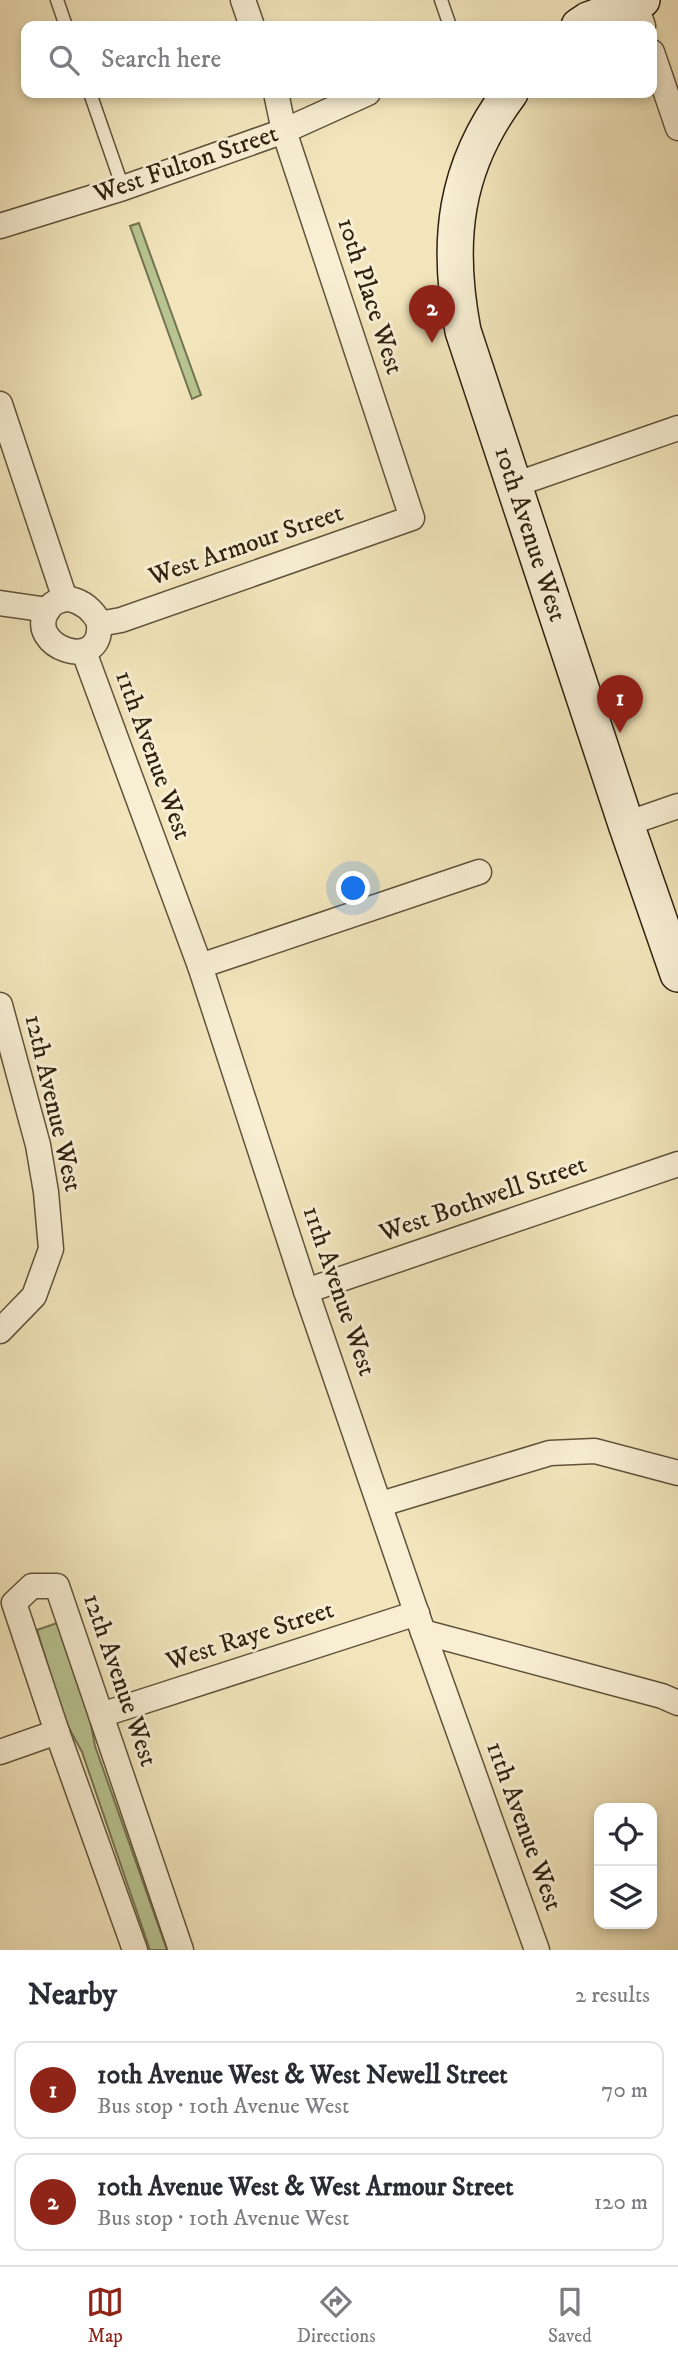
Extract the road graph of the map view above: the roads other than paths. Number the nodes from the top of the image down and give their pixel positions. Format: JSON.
{"nodes":[{"id":1,"x":57,"y":0,"type":"edge"},
{"id":2,"x":243,"y":0,"type":"edge"},
{"id":3,"x":441,"y":0,"type":"edge"},
{"id":4,"x":638,"y":7,"type":"edge"},
{"id":5,"x":64,"y":21,"type":"edge"},
{"id":6,"x":251,"y":21,"type":"edge"},
{"id":7,"x":448,"y":21,"type":"edge"},
{"id":8,"x":586,"y":21,"type":"edge"},
{"id":9,"x":657,"y":67,"type":"edge"},
{"id":10,"x":92,"y":98,"type":"edge"},
{"id":11,"x":277,"y":98,"type":"edge"},
{"id":12,"x":357,"y":98,"type":"edge"},
{"id":13,"x":506,"y":98,"type":"edge"},
{"id":14,"x":678,"y":128,"type":"edge"},
{"id":15,"x":284,"y":131,"type":"junction"},
{"id":16,"x":123,"y":188,"type":"junction"},
{"id":17,"x":0,"y":226,"type":"edge"},
{"id":18,"x":0,"y":404,"type":"edge"},
{"id":19,"x":678,"y":428,"type":"edge"},
{"id":20,"x":514,"y":485,"type":"junction"},
{"id":21,"x":412,"y":518,"type":"joint"},
{"id":22,"x":0,"y":603,"type":"edge"},
{"id":23,"x":56,"y":605,"type":"junction"},
{"id":24,"x":99,"y":624,"type":"junction"},
{"id":25,"x":84,"y":652,"type":"junction"},
{"id":26,"x":678,"y":806,"type":"edge"},
{"id":27,"x":626,"y":824,"type":"junction"},
{"id":28,"x":478,"y":872,"type":"dead end"},
{"id":29,"x":200,"y":966,"type":"junction"},
{"id":30,"x":678,"y":974,"type":"edge"},
{"id":31,"x":0,"y":1005,"type":"edge"},
{"id":32,"x":678,"y":1164,"type":"edge"},
{"id":33,"x":306,"y":1291,"type":"junction"},
{"id":34,"x":0,"y":1331,"type":"edge"},
{"id":35,"x":678,"y":1473,"type":"edge"},
{"id":36,"x":381,"y":1504,"type":"junction"},
{"id":37,"x":420,"y":1622,"type":"junction"},
{"id":38,"x":678,"y":1703,"type":"edge"},
{"id":39,"x":101,"y":1716,"type":"junction"},
{"id":40,"x":57,"y":1732,"type":"junction"},
{"id":41,"x":0,"y":1752,"type":"edge"},
{"id":42,"x":135,"y":1950,"type":"edge"},
{"id":43,"x":181,"y":1950,"type":"edge"},
{"id":44,"x":537,"y":1950,"type":"edge"}],
"edges":[{"from":1,"to":5,"type":"lane"},
{"from":2,"to":6,"type":"street"},
{"from":3,"to":7,"type":"lane"},
{"from":4,"to":8,"type":"street"},
{"from":9,"to":14,"type":"street"},
{"from":10,"to":16,"type":"lane"},
{"from":11,"to":15,"type":"street","name":"10th Place West"},
{"from":12,"to":15,"type":"street","name":"West Fulton Street"},
{"from":13,"to":20,"type":"street","name":"10th Avenue West"},
{"from":15,"to":16,"type":"street","name":"West Fulton Street"},
{"from":15,"to":21,"type":"street","name":"10th Place West"},
{"from":16,"to":17,"type":"street","name":"West Fulton Street"},
{"from":18,"to":23,"type":"street"},
{"from":19,"to":20,"type":"street"},
{"from":20,"to":27,"type":"street","name":"10th Avenue West"},
{"from":21,"to":24,"type":"street","name":"West Armour Street"},
{"from":22,"to":23,"type":"street"},
{"from":23,"to":24,"type":"street"},
{"from":23,"to":25,"type":"street"},
{"from":24,"to":25,"type":"street"},
{"from":25,"to":29,"type":"street","name":"11th Avenue West"},
{"from":26,"to":27,"type":"street"},
{"from":27,"to":30,"type":"street","name":"10th Avenue West"},
{"from":28,"to":29,"type":"street"},
{"from":29,"to":33,"type":"street","name":"11th Avenue West"},
{"from":31,"to":34,"type":"street","name":"12th Avenue West"},
{"from":32,"to":33,"type":"street","name":"West Bothwell Street"},
{"from":33,"to":36,"type":"street","name":"11th Avenue West"},
{"from":35,"to":36,"type":"street"},
{"from":36,"to":37,"type":"street","name":"11th Avenue West"},
{"from":37,"to":38,"type":"street"},
{"from":37,"to":39,"type":"street","name":"West Raye Street"},
{"from":37,"to":44,"type":"street","name":"11th Avenue West"},
{"from":39,"to":40,"type":"street","name":"12th Avenue West"},
{"from":39,"to":43,"type":"street","name":"12th Avenue West"},
{"from":40,"to":41,"type":"street"},
{"from":40,"to":42,"type":"street","name":"12th Avenue West"}]}
